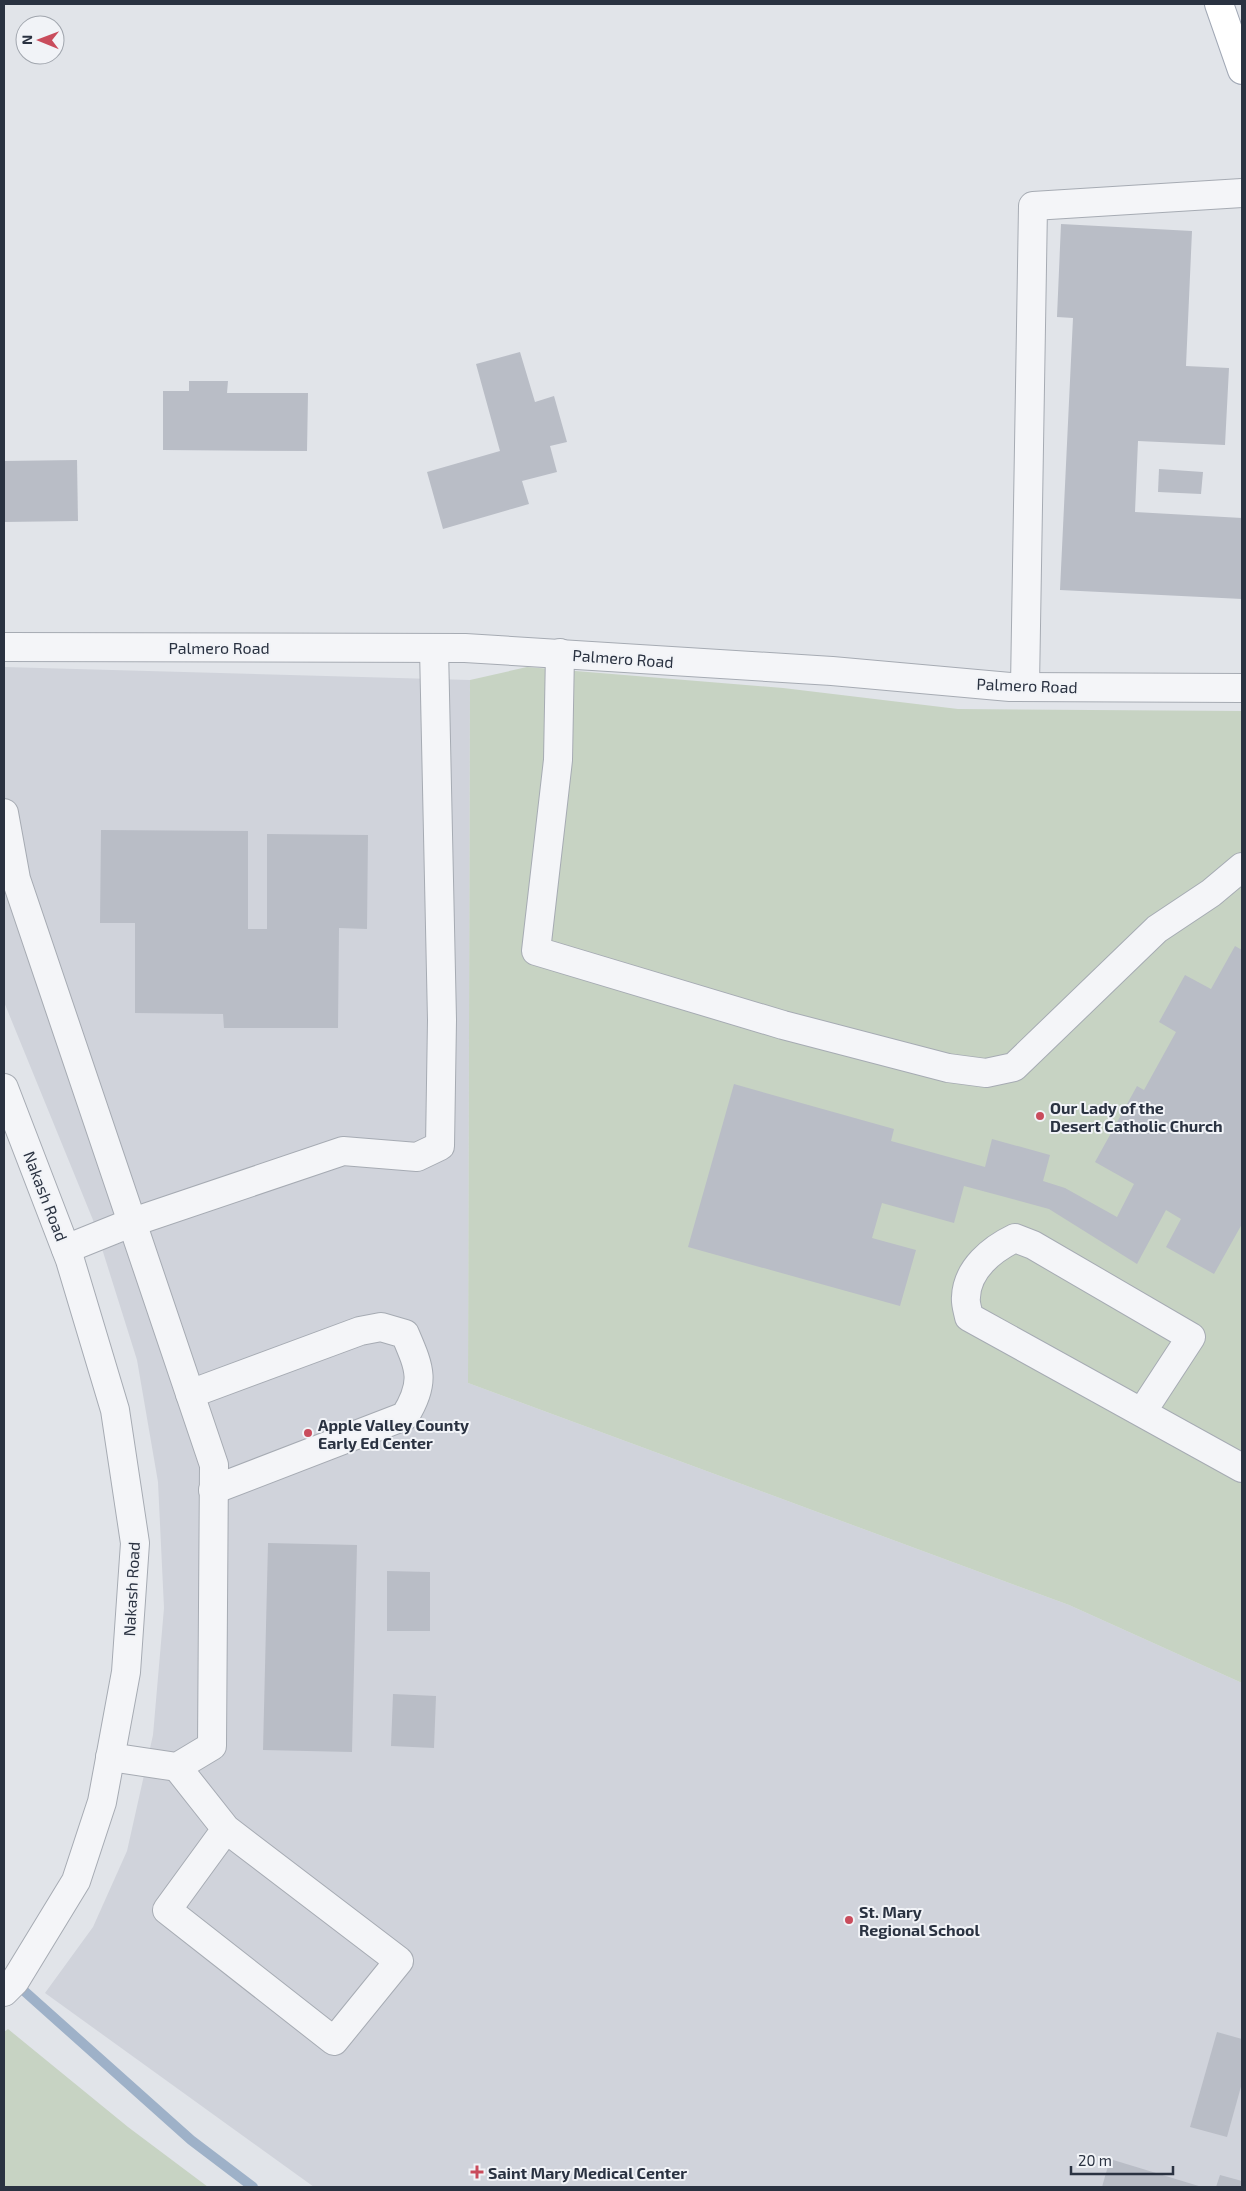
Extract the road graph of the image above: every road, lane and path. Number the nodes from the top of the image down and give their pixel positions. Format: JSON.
{"nodes":[{"id":1,"x":1219,"y":4,"type":"edge"},
{"id":2,"x":1242,"y":70,"type":"edge"},
{"id":3,"x":1242,"y":193,"type":"edge"},
{"id":4,"x":4,"y":647,"type":"edge"},
{"id":5,"x":434,"y":648,"type":"junction"},
{"id":6,"x":560,"y":654,"type":"junction"},
{"id":7,"x":1025,"y":686,"type":"junction"},
{"id":8,"x":1242,"y":688,"type":"edge"},
{"id":9,"x":4,"y":813,"type":"edge"},
{"id":10,"x":1242,"y":867,"type":"edge"},
{"id":11,"x":4,"y":1088,"type":"edge"},
{"id":12,"x":133,"y":1222,"type":"junction"},
{"id":13,"x":66,"y":1249,"type":"junction"},
{"id":14,"x":190,"y":1394,"type":"junction"},
{"id":15,"x":1142,"y":1412,"type":"junction"},
{"id":16,"x":1242,"y":1468,"type":"edge"},
{"id":17,"x":214,"y":1490,"type":"junction"},
{"id":18,"x":110,"y":1757,"type":"junction"},
{"id":19,"x":177,"y":1766,"type":"junction"},
{"id":20,"x":226,"y":1829,"type":"junction"},
{"id":21,"x":4,"y":1992,"type":"edge"}],
"edges":[{"from":1,"to":2,"type":"main road"},
{"from":3,"to":7,"type":"street"},
{"from":4,"to":5,"type":"street","name":"Palmero Road"},
{"from":5,"to":6,"type":"street","name":"Palmero Road"},
{"from":5,"to":12,"type":"street"},
{"from":6,"to":7,"type":"street","name":"Palmero Road"},
{"from":6,"to":10,"type":"street"},
{"from":7,"to":8,"type":"street","name":"Palmero Road"},
{"from":9,"to":12,"type":"street"},
{"from":11,"to":13,"type":"street","name":"Nakash Road"},
{"from":12,"to":13,"type":"street"},
{"from":12,"to":14,"type":"street"},
{"from":13,"to":18,"type":"street","name":"Nakash Road"},
{"from":14,"to":17,"type":"street"},
{"from":14,"to":17,"type":"street"},
{"from":15,"to":15,"type":"street"},
{"from":15,"to":16,"type":"street"},
{"from":17,"to":19,"type":"street"},
{"from":18,"to":19,"type":"street"},
{"from":18,"to":21,"type":"street","name":"Nakash Road"},
{"from":19,"to":20,"type":"street"},
{"from":20,"to":20,"type":"street"}]}
